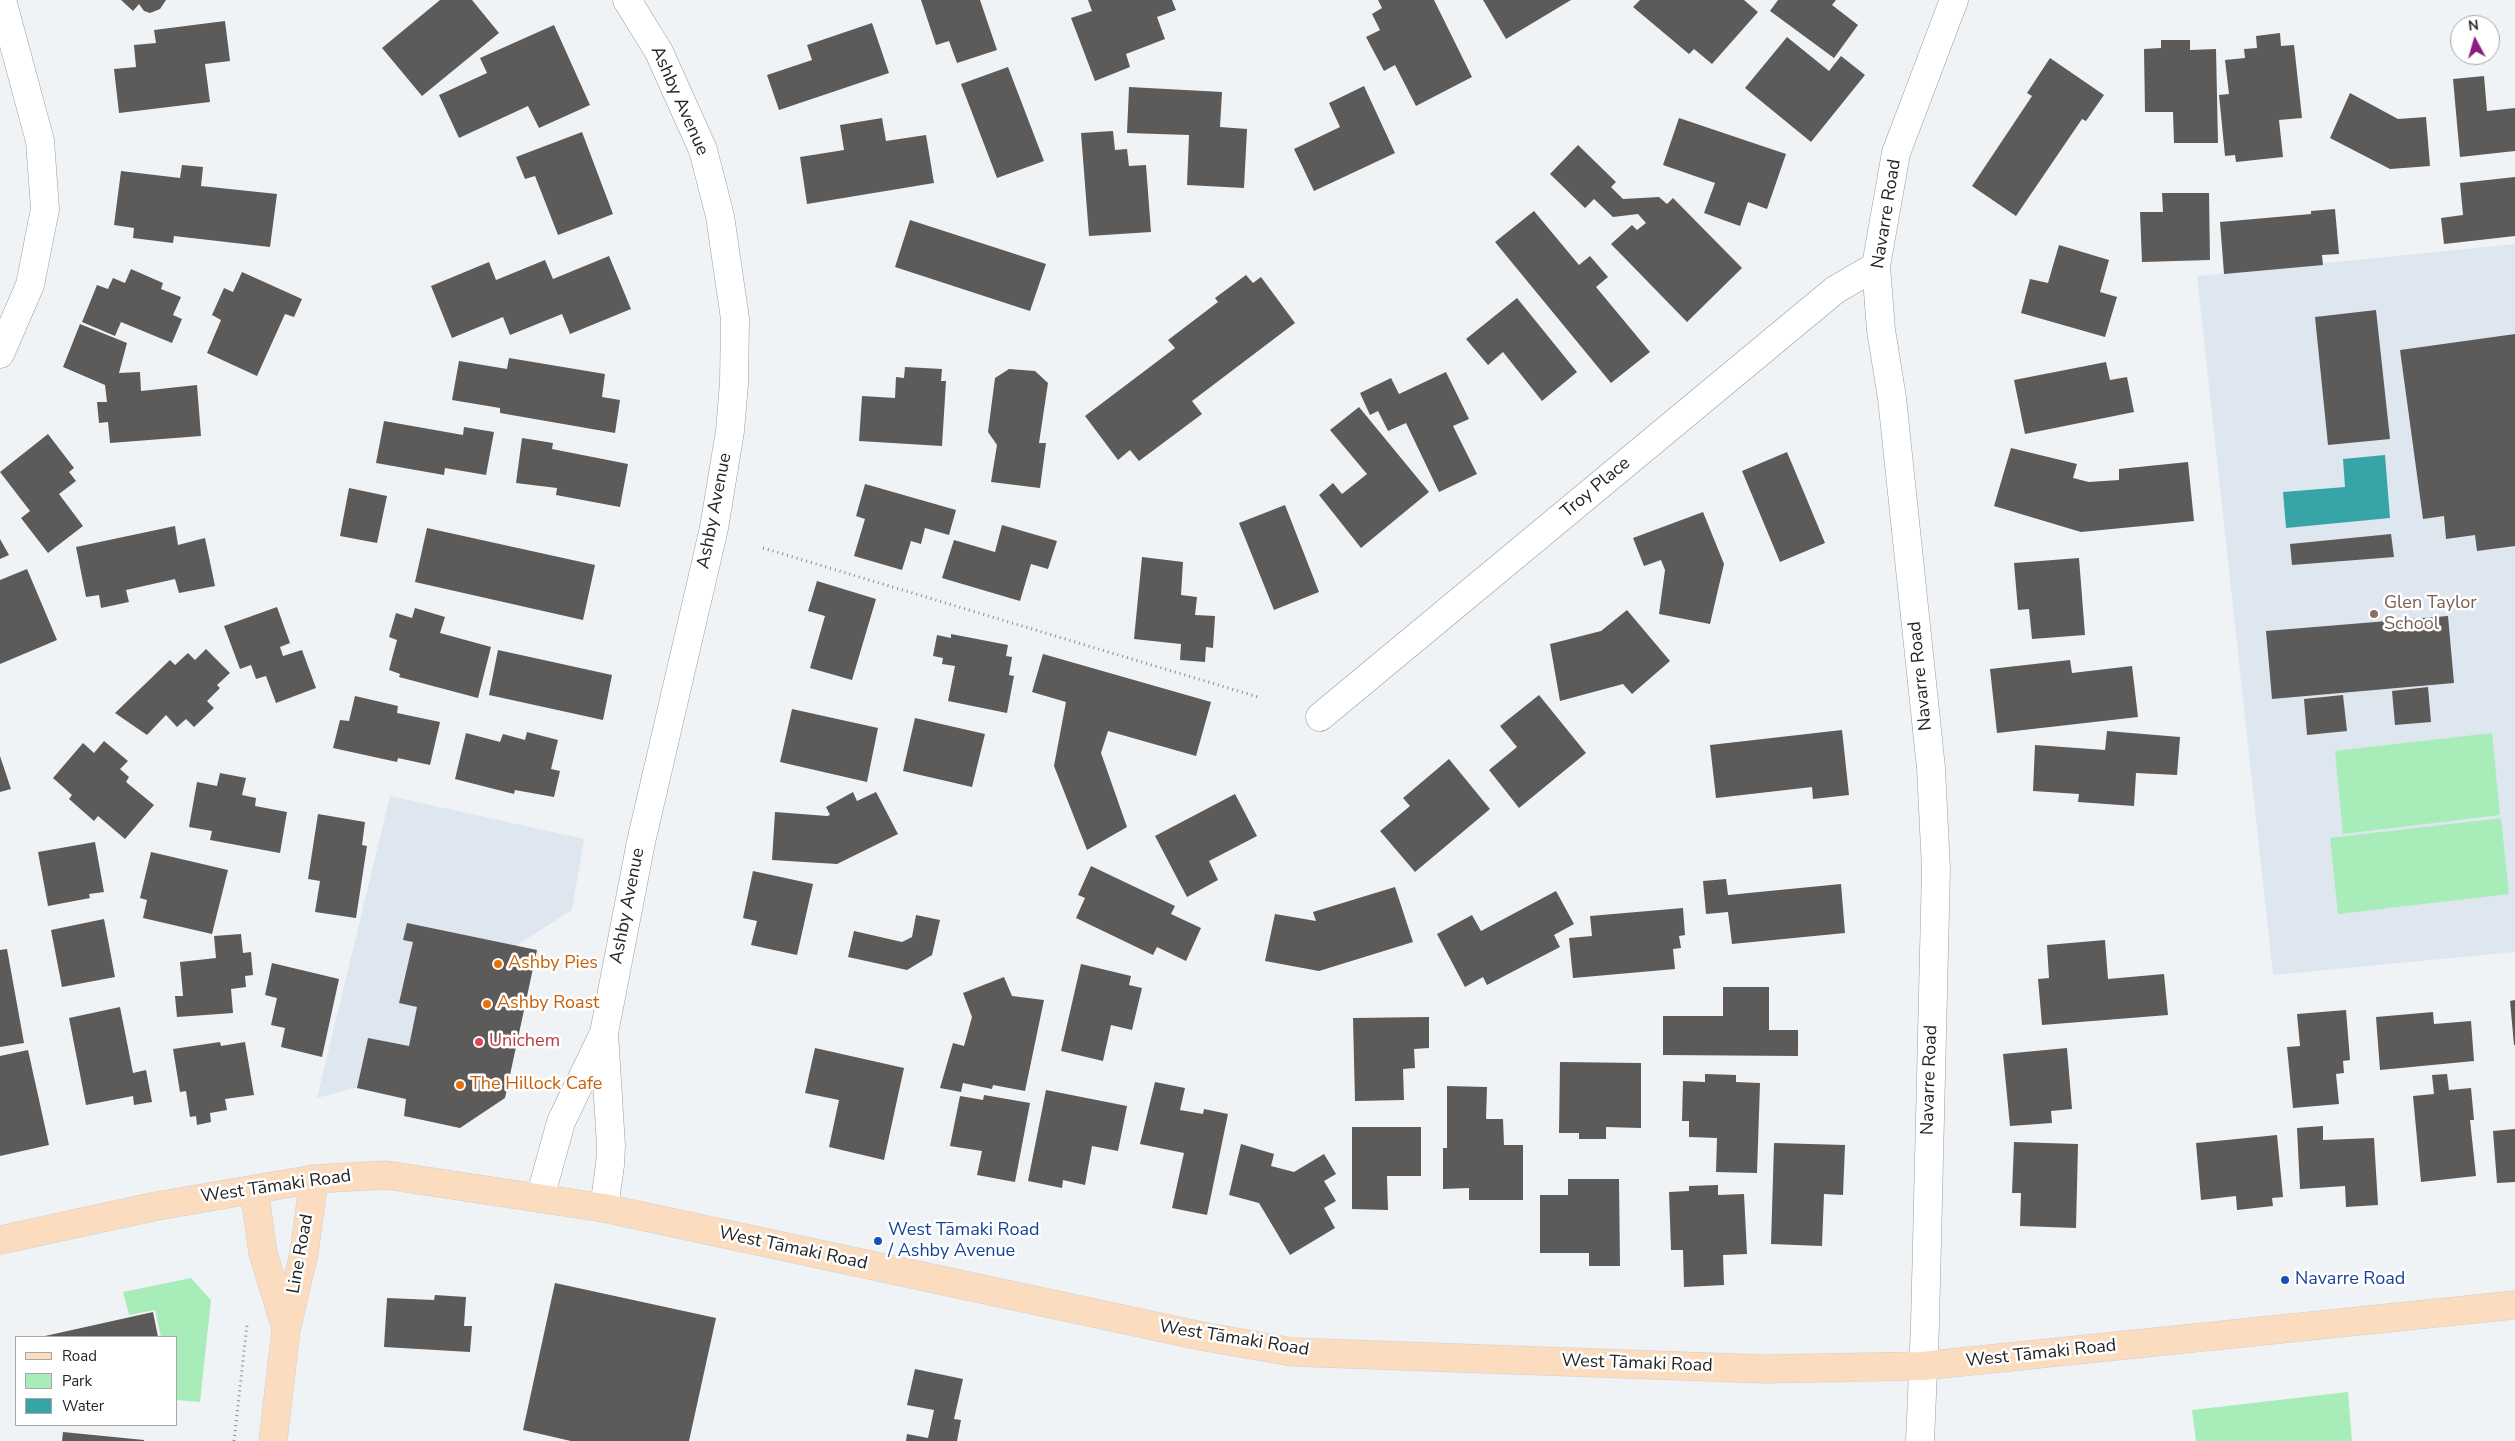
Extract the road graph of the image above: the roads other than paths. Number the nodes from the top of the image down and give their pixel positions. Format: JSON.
{"nodes":[{"id":1,"x":2,"y":0,"type":"edge"},
{"id":2,"x":627,"y":0,"type":"edge"},
{"id":3,"x":1954,"y":0,"type":"edge"},
{"id":4,"x":1876,"y":266,"type":"junction"},
{"id":5,"x":0,"y":354,"type":"edge"},
{"id":6,"x":1320,"y":717,"type":"dead end"},
{"id":7,"x":604,"y":1033,"type":"junction"},
{"id":8,"x":314,"y":1178,"type":"junction"},
{"id":9,"x":254,"y":1189,"type":"junction"},
{"id":10,"x":540,"y":1198,"type":"junction"},
{"id":11,"x":604,"y":1208,"type":"junction"},
{"id":12,"x":0,"y":1240,"type":"edge"},
{"id":13,"x":2515,"y":1305,"type":"edge"},
{"id":14,"x":286,"y":1330,"type":"junction"},
{"id":15,"x":1922,"y":1366,"type":"junction"},
{"id":16,"x":273,"y":1441,"type":"edge"},
{"id":17,"x":1920,"y":1441,"type":"edge"}],
"edges":[{"from":1,"to":5,"type":"street"},
{"from":2,"to":7,"type":"street","name":"Ashby Avenue"},
{"from":3,"to":4,"type":"street","name":"Navarre Road"},
{"from":4,"to":6,"type":"street","name":"Troy Place"},
{"from":4,"to":15,"type":"street","name":"Navarre Road"},
{"from":7,"to":10,"type":"street","name":"Ashby Avenue"},
{"from":7,"to":11,"type":"street","name":"Ashby Avenue"},
{"from":8,"to":9,"type":"main road","name":"West Tāmaki Road"},
{"from":8,"to":10,"type":"main road","name":"West Tāmaki Road"},
{"from":8,"to":14,"type":"main road","name":"Line Road"},
{"from":9,"to":12,"type":"main road","name":"West Tāmaki Road"},
{"from":9,"to":14,"type":"main road","name":"Line Road"},
{"from":10,"to":11,"type":"main road","name":"West Tāmaki Road"},
{"from":11,"to":15,"type":"main road","name":"West Tāmaki Road"},
{"from":13,"to":15,"type":"main road","name":"West Tāmaki Road"},
{"from":14,"to":16,"type":"main road","name":"Line Road"},
{"from":15,"to":17,"type":"street","name":"Navarre Road"}]}
